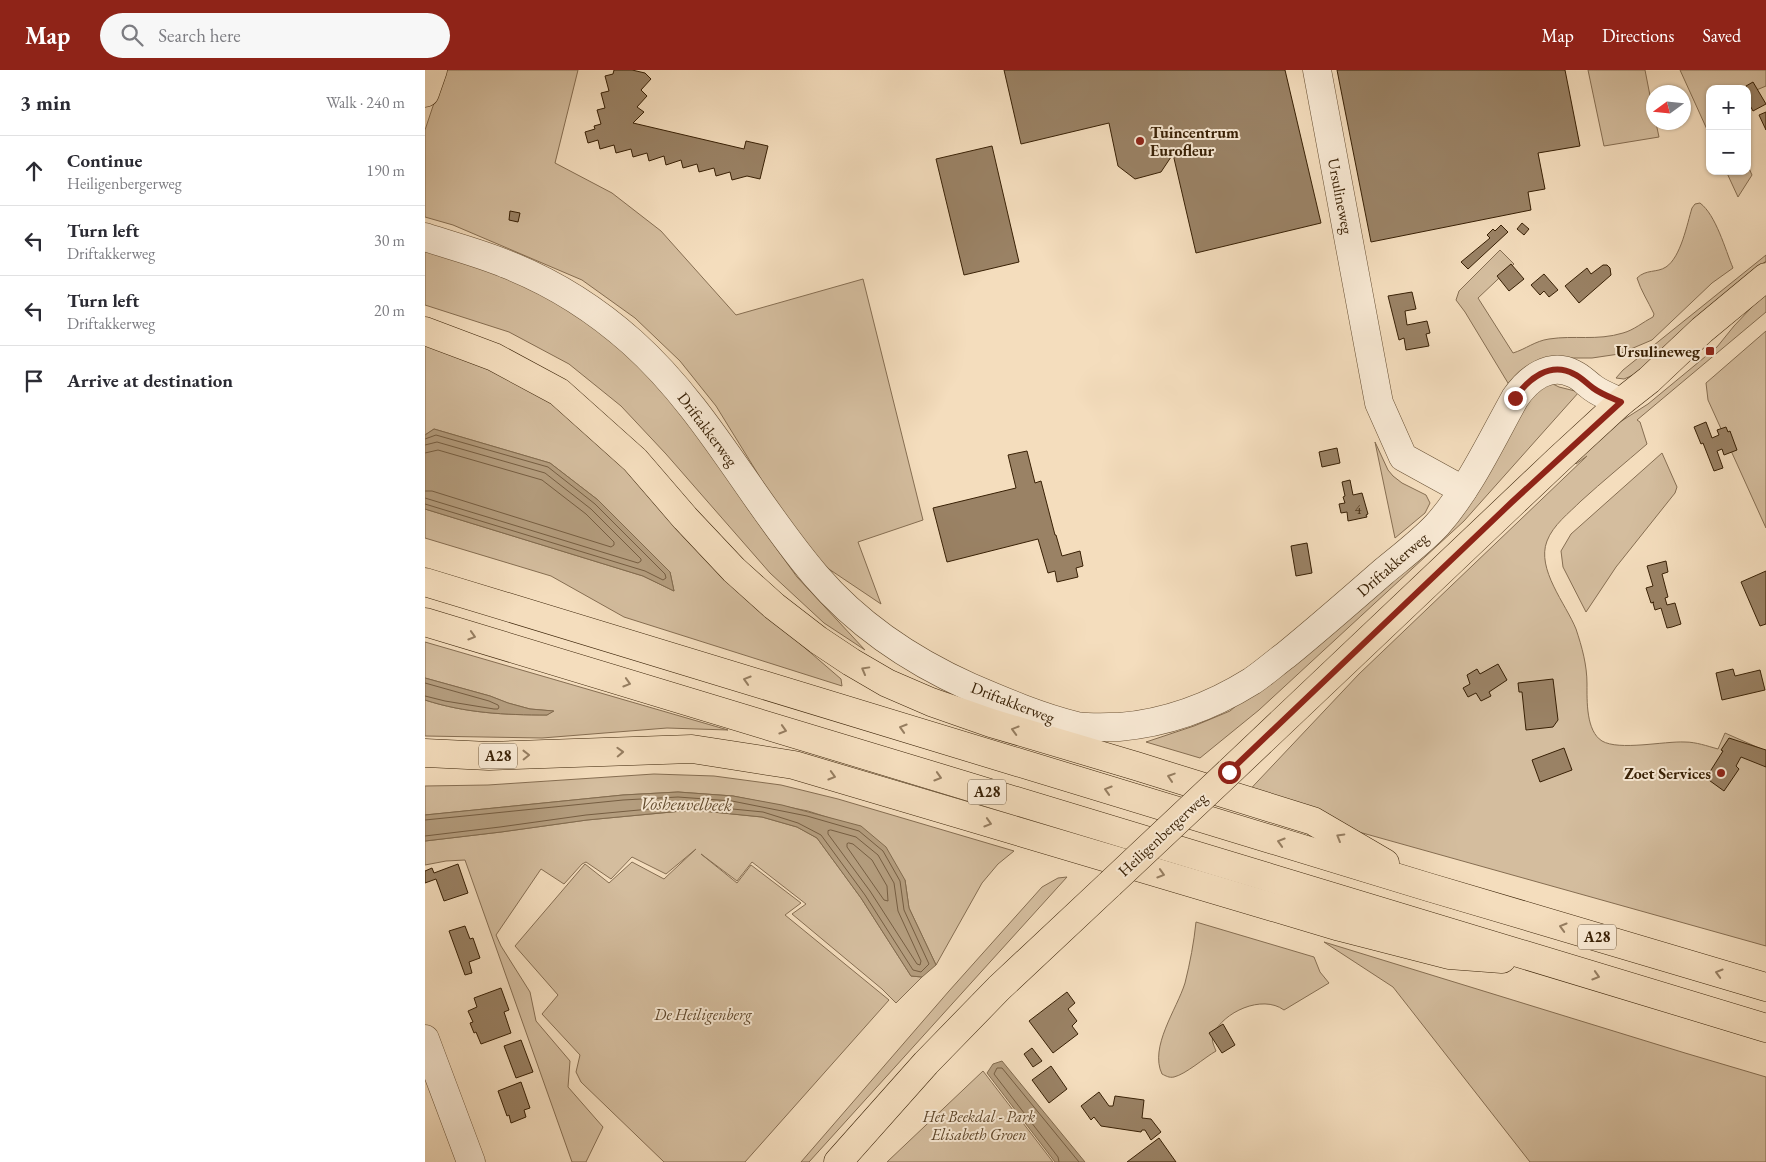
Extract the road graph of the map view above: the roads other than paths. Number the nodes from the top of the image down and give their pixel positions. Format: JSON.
{"nodes":[{"id":1,"x":433,"y":70,"type":"edge"},
{"id":2,"x":1317,"y":70,"type":"edge"},
{"id":3,"x":425,"y":93,"type":"edge"},
{"id":4,"x":425,"y":237,"type":"edge"},
{"id":5,"x":1766,"y":277,"type":"edge"},
{"id":6,"x":425,"y":331,"type":"edge"},
{"id":7,"x":1621,"y":402,"type":"junction"},
{"id":8,"x":1463,"y":490,"type":"junction"},
{"id":9,"x":425,"y":582,"type":"edge"},
{"id":10,"x":425,"y":622,"type":"edge"},
{"id":11,"x":425,"y":753,"type":"edge"},
{"id":12,"x":1428,"y":887,"type":"junction"},
{"id":13,"x":1549,"y":962,"type":"junction"},
{"id":14,"x":1766,"y":986,"type":"edge"},
{"id":15,"x":1766,"y":1028,"type":"edge"},
{"id":16,"x":425,"y":1039,"type":"edge"},
{"id":17,"x":471,"y":1162,"type":"edge"},
{"id":18,"x":837,"y":1162,"type":"edge"}],
"edges":[{"from":1,"to":3,"type":"main road"},
{"from":2,"to":8,"type":"street","name":"Ursulineweg"},
{"from":4,"to":8,"type":"street","name":"Driftakkerweg"},
{"from":5,"to":7,"type":"main road","name":"Heiligenbergerweg"},
{"from":12,"to":6,"type":"main road","number":"A28","one_way":true},
{"from":7,"to":8,"type":"street","name":"Driftakkerweg"},
{"from":7,"to":18,"type":"main road","name":"Heiligenbergerweg","bridge":true},
{"from":12,"to":9,"type":"main road","number":"A28","one_way":true},
{"from":10,"to":13,"type":"main road","number":"A28","one_way":true},
{"from":11,"to":13,"type":"main road","number":"A28","one_way":true},
{"from":14,"to":12,"type":"main road","number":"A28","one_way":true},
{"from":13,"to":15,"type":"main road","number":"A28","one_way":true},
{"from":16,"to":17,"type":"street"}]}
